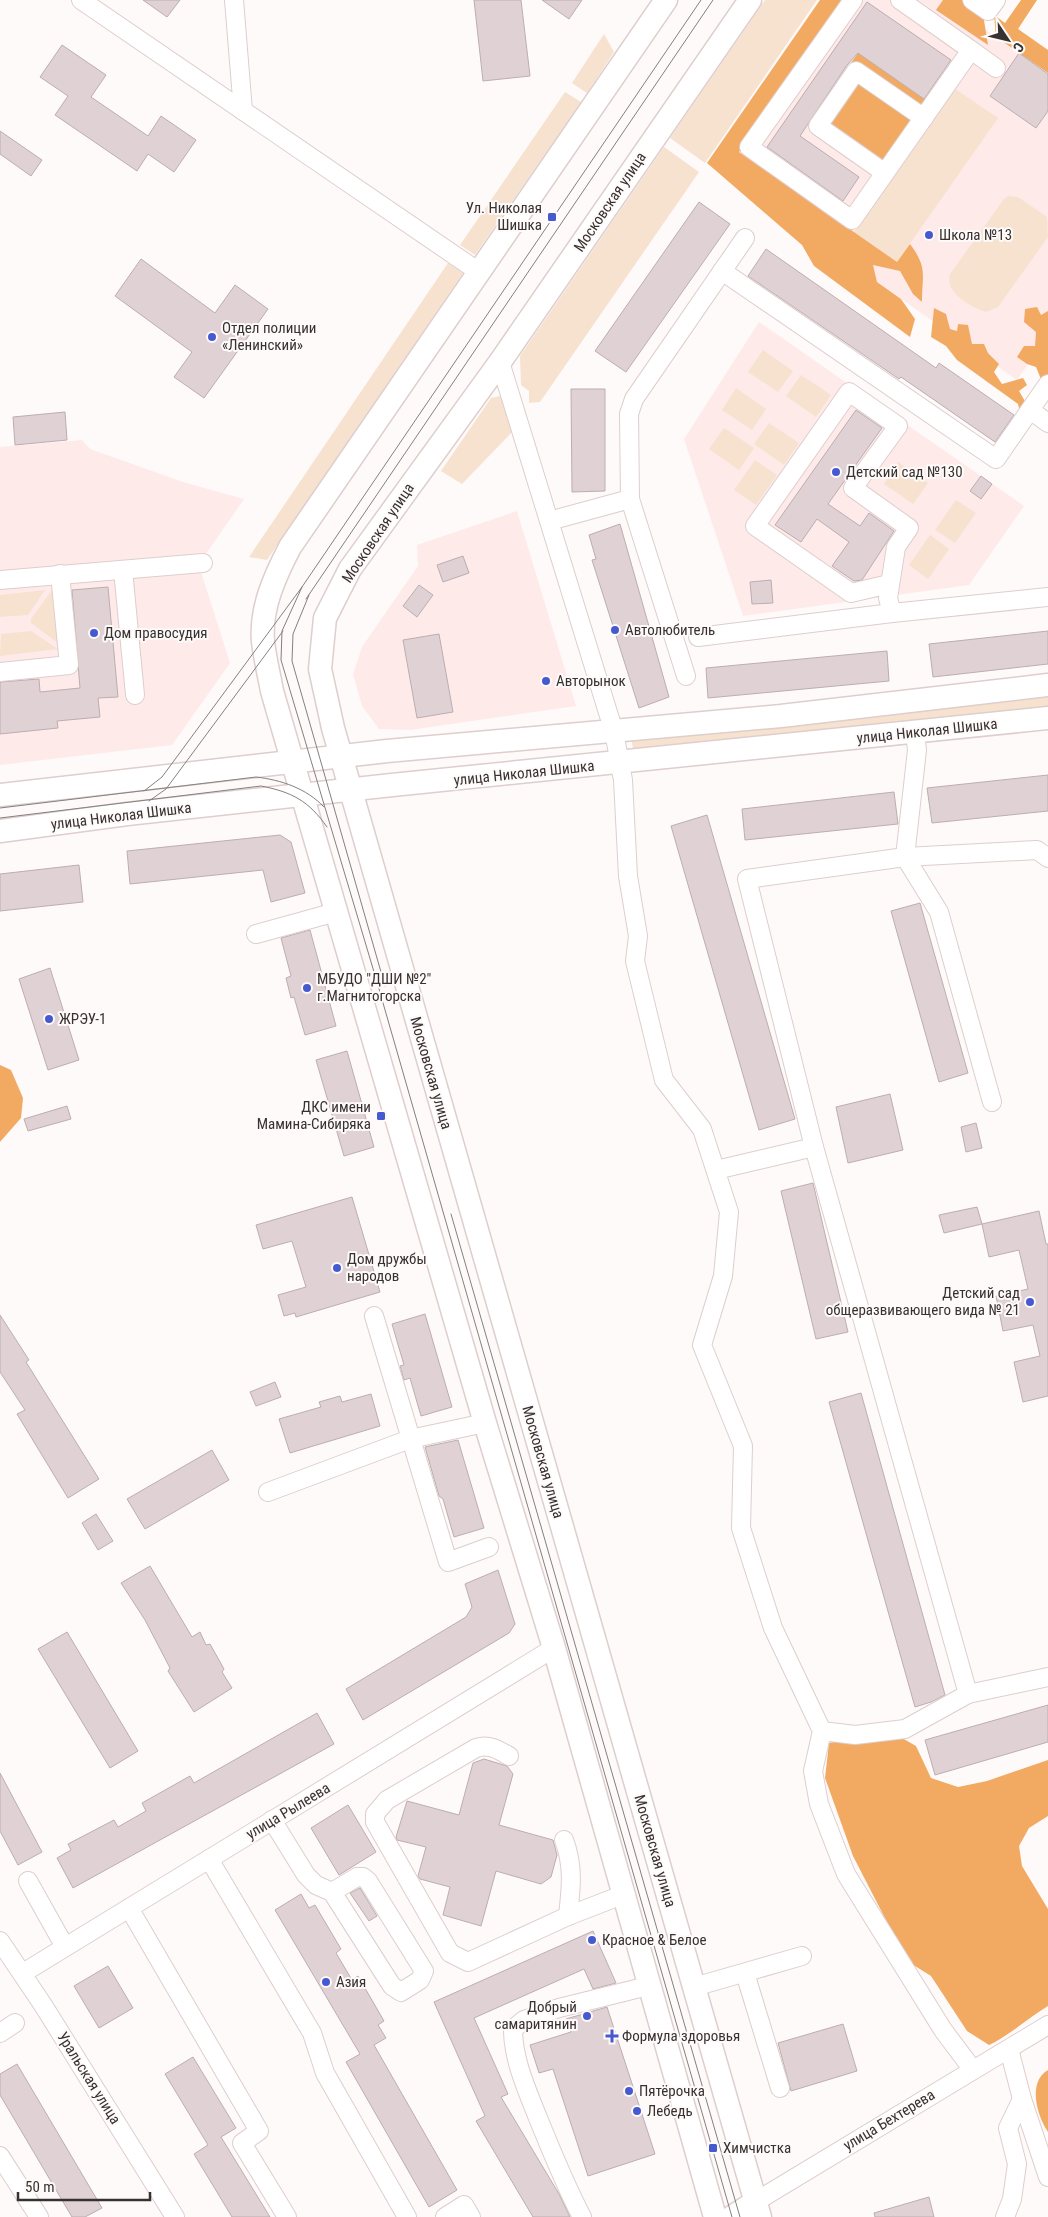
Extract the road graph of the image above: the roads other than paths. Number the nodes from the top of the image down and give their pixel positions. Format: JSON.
{"nodes":[{"id":1,"x":81,"y":0,"type":"edge"},
{"id":2,"x":234,"y":0,"type":"edge"},
{"id":3,"x":666,"y":0,"type":"edge"},
{"id":4,"x":750,"y":0,"type":"edge"},
{"id":5,"x":853,"y":0,"type":"edge"},
{"id":6,"x":900,"y":0,"type":"edge"},
{"id":7,"x":972,"y":0,"type":"edge"},
{"id":8,"x":996,"y":0,"type":"edge"},
{"id":9,"x":971,"y":50,"type":"junction"},
{"id":10,"x":996,"y":68,"type":"dead end"},
{"id":11,"x":243,"y":111,"type":"junction"},
{"id":12,"x":924,"y":118,"type":"junction"},
{"id":13,"x":885,"y":173,"type":"junction"},
{"id":14,"x":745,"y":238,"type":"dead end"},
{"id":15,"x":722,"y":270,"type":"junction"},
{"id":16,"x":479,"y":272,"type":"junction"},
{"id":17,"x":500,"y":362,"type":"junction"},
{"id":18,"x":1048,"y":384,"type":"edge"},
{"id":19,"x":1030,"y":410,"type":"junction"},
{"id":20,"x":1048,"y":423,"type":"edge"},
{"id":21,"x":630,"y":499,"type":"junction"},
{"id":22,"x":549,"y":521,"type":"junction"},
{"id":23,"x":203,"y":563,"type":"dead end"},
{"id":24,"x":123,"y":570,"type":"junction"},
{"id":25,"x":60,"y":574,"type":"junction"},
{"id":26,"x":0,"y":580,"type":"edge"},
{"id":27,"x":889,"y":584,"type":"junction"},
{"id":28,"x":1048,"y":598,"type":"edge"},
{"id":29,"x":892,"y":614,"type":"junction"},
{"id":30,"x":698,"y":637,"type":"dead end"},
{"id":31,"x":0,"y":672,"type":"edge"},
{"id":32,"x":686,"y":676,"type":"dead end"},
{"id":33,"x":1048,"y":685,"type":"edge"},
{"id":34,"x":135,"y":695,"type":"dead end"},
{"id":35,"x":1048,"y":718,"type":"edge"},
{"id":36,"x":614,"y":732,"type":"junction"},
{"id":37,"x":915,"y":732,"type":"junction"},
{"id":38,"x":341,"y":756,"type":"junction"},
{"id":39,"x":292,"y":761,"type":"junction"},
{"id":40,"x":621,"y":764,"type":"junction"},
{"id":41,"x":350,"y":790,"type":"junction"},
{"id":42,"x":0,"y":795,"type":"edge"},
{"id":43,"x":302,"y":795,"type":"junction"},
{"id":44,"x":0,"y":830,"type":"edge"},
{"id":45,"x":905,"y":857,"type":"junction"},
{"id":46,"x":1048,"y":858,"type":"edge"},
{"id":47,"x":336,"y":912,"type":"junction"},
{"id":48,"x":256,"y":934,"type":"dead end"},
{"id":49,"x":992,"y":1102,"type":"dead end"},
{"id":50,"x":814,"y":1147,"type":"junction"},
{"id":51,"x":716,"y":1170,"type":"junction"},
{"id":52,"x":374,"y":1316,"type":"dead end"},
{"id":53,"x":485,"y":1423,"type":"junction"},
{"id":54,"x":410,"y":1439,"type":"junction"},
{"id":55,"x":268,"y":1492,"type":"dead end"},
{"id":56,"x":489,"y":1547,"type":"dead end"},
{"id":57,"x":554,"y":1648,"type":"junction"},
{"id":58,"x":1048,"y":1677,"type":"edge"},
{"id":59,"x":968,"y":1694,"type":"junction"},
{"id":60,"x":822,"y":1731,"type":"junction"},
{"id":61,"x":509,"y":1756,"type":"dead end"},
{"id":62,"x":272,"y":1820,"type":"junction"},
{"id":63,"x":564,"y":1840,"type":"dead end"},
{"id":64,"x":209,"y":1859,"type":"junction"},
{"id":65,"x":28,"y":1880,"type":"dead end"},
{"id":66,"x":332,"y":1892,"type":"junction"},
{"id":67,"x":622,"y":1894,"type":"junction"},
{"id":68,"x":129,"y":1908,"type":"junction"},
{"id":69,"x":568,"y":1916,"type":"junction"},
{"id":70,"x":0,"y":1941,"type":"edge"},
{"id":71,"x":65,"y":1947,"type":"junction"},
{"id":72,"x":802,"y":1956,"type":"dead end"},
{"id":73,"x":744,"y":1972,"type":"junction"},
{"id":74,"x":22,"y":1973,"type":"junction"},
{"id":75,"x":648,"y":1986,"type":"junction"},
{"id":76,"x":694,"y":1987,"type":"junction"},
{"id":77,"x":16,"y":2023,"type":"dead end"},
{"id":78,"x":1048,"y":2025,"type":"edge"},
{"id":79,"x":0,"y":2033,"type":"edge"},
{"id":80,"x":1009,"y":2049,"type":"junction"},
{"id":81,"x":973,"y":2070,"type":"junction"},
{"id":82,"x":780,"y":2088,"type":"dead end"},
{"id":83,"x":1022,"y":2099,"type":"junction"},
{"id":84,"x":1043,"y":2150,"type":"edge"},
{"id":85,"x":0,"y":2156,"type":"edge"},
{"id":86,"x":1048,"y":2177,"type":"edge"},
{"id":87,"x":1012,"y":2199,"type":"junction"},
{"id":88,"x":757,"y":2210,"type":"edge"},
{"id":89,"x":39,"y":2217,"type":"edge"},
{"id":90,"x":175,"y":2217,"type":"edge"},
{"id":91,"x":287,"y":2217,"type":"edge"},
{"id":92,"x":407,"y":2217,"type":"edge"},
{"id":93,"x":445,"y":2217,"type":"edge"},
{"id":94,"x":472,"y":2217,"type":"edge"},
{"id":95,"x":582,"y":2217,"type":"edge"},
{"id":96,"x":715,"y":2217,"type":"edge"},
{"id":97,"x":732,"y":2217,"type":"edge"},
{"id":98,"x":997,"y":2217,"type":"edge"},
{"id":99,"x":1005,"y":2217,"type":"edge"}],
"edges":[{"from":1,"to":11,"type":"street"},
{"from":2,"to":11,"type":"street"},
{"from":3,"to":16,"type":"main road"},
{"from":4,"to":17,"type":"main road","name":"Московская улица"},
{"from":5,"to":13,"type":"street"},
{"from":6,"to":9,"type":"street"},
{"from":7,"to":8,"type":"street"},
{"from":9,"to":10,"type":"street"},
{"from":9,"to":12,"type":"street"},
{"from":11,"to":16,"type":"street"},
{"from":12,"to":13,"type":"street"},
{"from":12,"to":13,"type":"street"},
{"from":14,"to":15,"type":"street"},
{"from":15,"to":19,"type":"street"},
{"from":15,"to":21,"type":"street"},
{"from":16,"to":39,"type":"main road"},
{"from":17,"to":22,"type":"street"},
{"from":17,"to":38,"type":"main road","name":"Московская улица"},
{"from":18,"to":19,"type":"street"},
{"from":19,"to":20,"type":"street"},
{"from":21,"to":22,"type":"street"},
{"from":21,"to":32,"type":"street"},
{"from":22,"to":36,"type":"street"},
{"from":23,"to":24,"type":"street"},
{"from":24,"to":25,"type":"street"},
{"from":24,"to":34,"type":"street"},
{"from":25,"to":26,"type":"street"},
{"from":25,"to":31,"type":"street"},
{"from":27,"to":27,"type":"street"},
{"from":27,"to":29,"type":"street"},
{"from":28,"to":29,"type":"street"},
{"from":29,"to":30,"type":"street"},
{"from":33,"to":36,"type":"main road","name":"улица Николая Шишка"},
{"from":35,"to":37,"type":"main road","name":"улица Николая Шишка"},
{"from":36,"to":38,"type":"main road","name":"улица Николая Шишка"},
{"from":36,"to":40,"type":"street"},
{"from":37,"to":40,"type":"main road","name":"улица Николая Шишка"},
{"from":37,"to":45,"type":"street"},
{"from":38,"to":39,"type":"main road","name":"улица Николая Шишка"},
{"from":38,"to":41,"type":"main road","name":"Московская улица"},
{"from":39,"to":42,"type":"main road","name":"улица Николая Шишка"},
{"from":39,"to":43,"type":"main road"},
{"from":40,"to":41,"type":"main road","name":"улица Николая Шишка"},
{"from":40,"to":51,"type":"street"},
{"from":41,"to":43,"type":"main road","name":"улица Николая Шишка"},
{"from":41,"to":76,"type":"main road","name":"Московская улица"},
{"from":43,"to":44,"type":"main road","name":"улица Николая Шишка"},
{"from":43,"to":47,"type":"main road"},
{"from":45,"to":46,"type":"street"},
{"from":45,"to":49,"type":"street"},
{"from":45,"to":50,"type":"street"},
{"from":47,"to":48,"type":"street"},
{"from":47,"to":53,"type":"main road"},
{"from":50,"to":51,"type":"street"},
{"from":50,"to":59,"type":"street"},
{"from":51,"to":60,"type":"street"},
{"from":52,"to":54,"type":"street"},
{"from":53,"to":54,"type":"street"},
{"from":53,"to":57,"type":"main road"},
{"from":54,"to":55,"type":"street"},
{"from":54,"to":56,"type":"street"},
{"from":57,"to":62,"type":"street","name":"улица Рылеева"},
{"from":57,"to":67,"type":"main road"},
{"from":58,"to":59,"type":"street"},
{"from":59,"to":60,"type":"street"},
{"from":60,"to":81,"type":"street"},
{"from":61,"to":69,"type":"street"},
{"from":62,"to":64,"type":"street","name":"улица Рылеева"},
{"from":62,"to":66,"type":"street"},
{"from":63,"to":69,"type":"street"},
{"from":64,"to":68,"type":"street","name":"улица Рылеева"},
{"from":64,"to":92,"type":"street"},
{"from":65,"to":71,"type":"street"},
{"from":66,"to":66,"type":"street"},
{"from":67,"to":69,"type":"street"},
{"from":67,"to":75,"type":"main road"},
{"from":68,"to":71,"type":"street","name":"улица Рылеева"},
{"from":68,"to":91,"type":"street"},
{"from":70,"to":74,"type":"street","name":"Уральская улица"},
{"from":71,"to":74,"type":"street","name":"улица Рылеева"},
{"from":72,"to":73,"type":"street"},
{"from":73,"to":76,"type":"street"},
{"from":73,"to":82,"type":"street"},
{"from":74,"to":90,"type":"street","name":"Уральская улица"},
{"from":75,"to":95,"type":"street"},
{"from":75,"to":96,"type":"main road"},
{"from":76,"to":88,"type":"main road","name":"Московская улица"},
{"from":77,"to":79,"type":"street"},
{"from":78,"to":80,"type":"street","name":"улица Бехтерева"},
{"from":80,"to":81,"type":"street","name":"улица Бехтерева"},
{"from":80,"to":83,"type":"street"},
{"from":81,"to":88,"type":"street","name":"улица Бехтерева"},
{"from":83,"to":84,"type":"street"},
{"from":83,"to":87,"type":"street"},
{"from":84,"to":86,"type":"street"},
{"from":85,"to":89,"type":"street"},
{"from":87,"to":98,"type":"street"},
{"from":87,"to":99,"type":"street"},
{"from":88,"to":97,"type":"main road","name":"улица Бехтерева"},
{"from":93,"to":94,"type":"street"}]}
